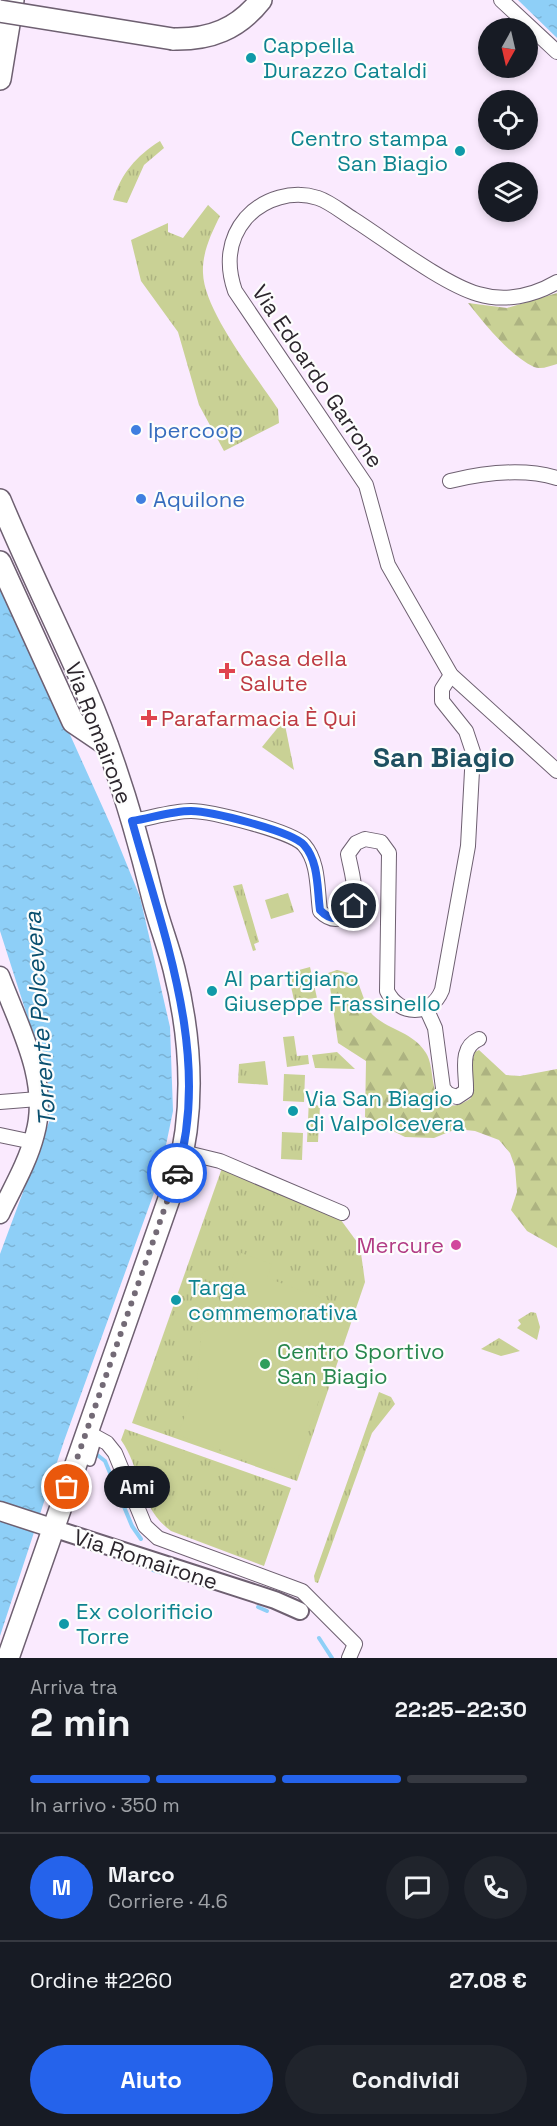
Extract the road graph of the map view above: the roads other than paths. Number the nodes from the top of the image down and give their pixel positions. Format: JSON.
{"nodes":[{"id":1,"x":13,"y":0,"type":"edge"},
{"id":2,"x":261,"y":0,"type":"edge"},
{"id":3,"x":501,"y":0,"type":"edge"},
{"id":4,"x":0,"y":11,"type":"edge"},
{"id":5,"x":557,"y":52,"type":"edge"},
{"id":6,"x":0,"y":79,"type":"edge"},
{"id":7,"x":557,"y":282,"type":"edge"},
{"id":8,"x":557,"y":478,"type":"edge"},
{"id":9,"x":450,"y":481,"type":"dead end"},
{"id":10,"x":0,"y":500,"type":"edge"},
{"id":11,"x":0,"y":562,"type":"edge"},
{"id":12,"x":451,"y":675,"type":"junction"},
{"id":13,"x":107,"y":745,"type":"junction"},
{"id":14,"x":557,"y":771,"type":"edge"},
{"id":15,"x":132,"y":821,"type":"junction"},
{"id":16,"x":2,"y":985,"type":"edge"},
{"id":17,"x":426,"y":1008,"type":"junction"},
{"id":18,"x":479,"y":1039,"type":"dead end"},
{"id":19,"x":38,"y":1099,"type":"junction"},
{"id":20,"x":0,"y":1102,"type":"edge"},
{"id":21,"x":0,"y":1135,"type":"edge"},
{"id":22,"x":33,"y":1142,"type":"junction"},
{"id":23,"x":183,"y":1152,"type":"junction"},
{"id":24,"x":342,"y":1213,"type":"dead end"},
{"id":25,"x":0,"y":1214,"type":"edge"},
{"id":26,"x":92,"y":1435,"type":"junction"},
{"id":27,"x":90,"y":1461,"type":"dead end"},
{"id":28,"x":0,"y":1511,"type":"edge"},
{"id":29,"x":44,"y":1525,"type":"junction"},
{"id":30,"x":300,"y":1611,"type":"dead end"},
{"id":31,"x":8,"y":1658,"type":"edge"},
{"id":32,"x":349,"y":1658,"type":"edge"}],
"edges":[{"from":1,"to":6,"type":"main road"},
{"from":2,"to":4,"type":"main road","bridge":true},
{"from":3,"to":5,"type":"street"},
{"from":7,"to":12,"type":"street","name":"Via Edoardo Garrone"},
{"from":8,"to":9,"type":"street"},
{"from":10,"to":13,"type":"main road","name":"Via Romairone"},
{"from":11,"to":13,"type":"main road"},
{"from":12,"to":14,"type":"street"},
{"from":12,"to":17,"type":"street"},
{"from":13,"to":15,"type":"main road","name":"Via Romairone"},
{"from":15,"to":17,"type":"street"},
{"from":15,"to":23,"type":"main road","name":"Via Romairone"},
{"from":16,"to":19,"type":"main road"},
{"from":17,"to":18,"type":"street"},
{"from":19,"to":20,"type":"street"},
{"from":19,"to":22,"type":"main road"},
{"from":21,"to":22,"type":"street"},
{"from":22,"to":25,"type":"main road"},
{"from":23,"to":24,"type":"street"},
{"from":23,"to":26,"type":"main road","name":"Via Romairone"},
{"from":26,"to":27,"type":"street"},
{"from":26,"to":29,"type":"main road","name":"Via Romairone"},
{"from":26,"to":32,"type":"street","name":"Via Romairone"},
{"from":28,"to":29,"type":"main road"},
{"from":29,"to":30,"type":"street","name":"Via Romairone"},
{"from":29,"to":31,"type":"main road"}]}
